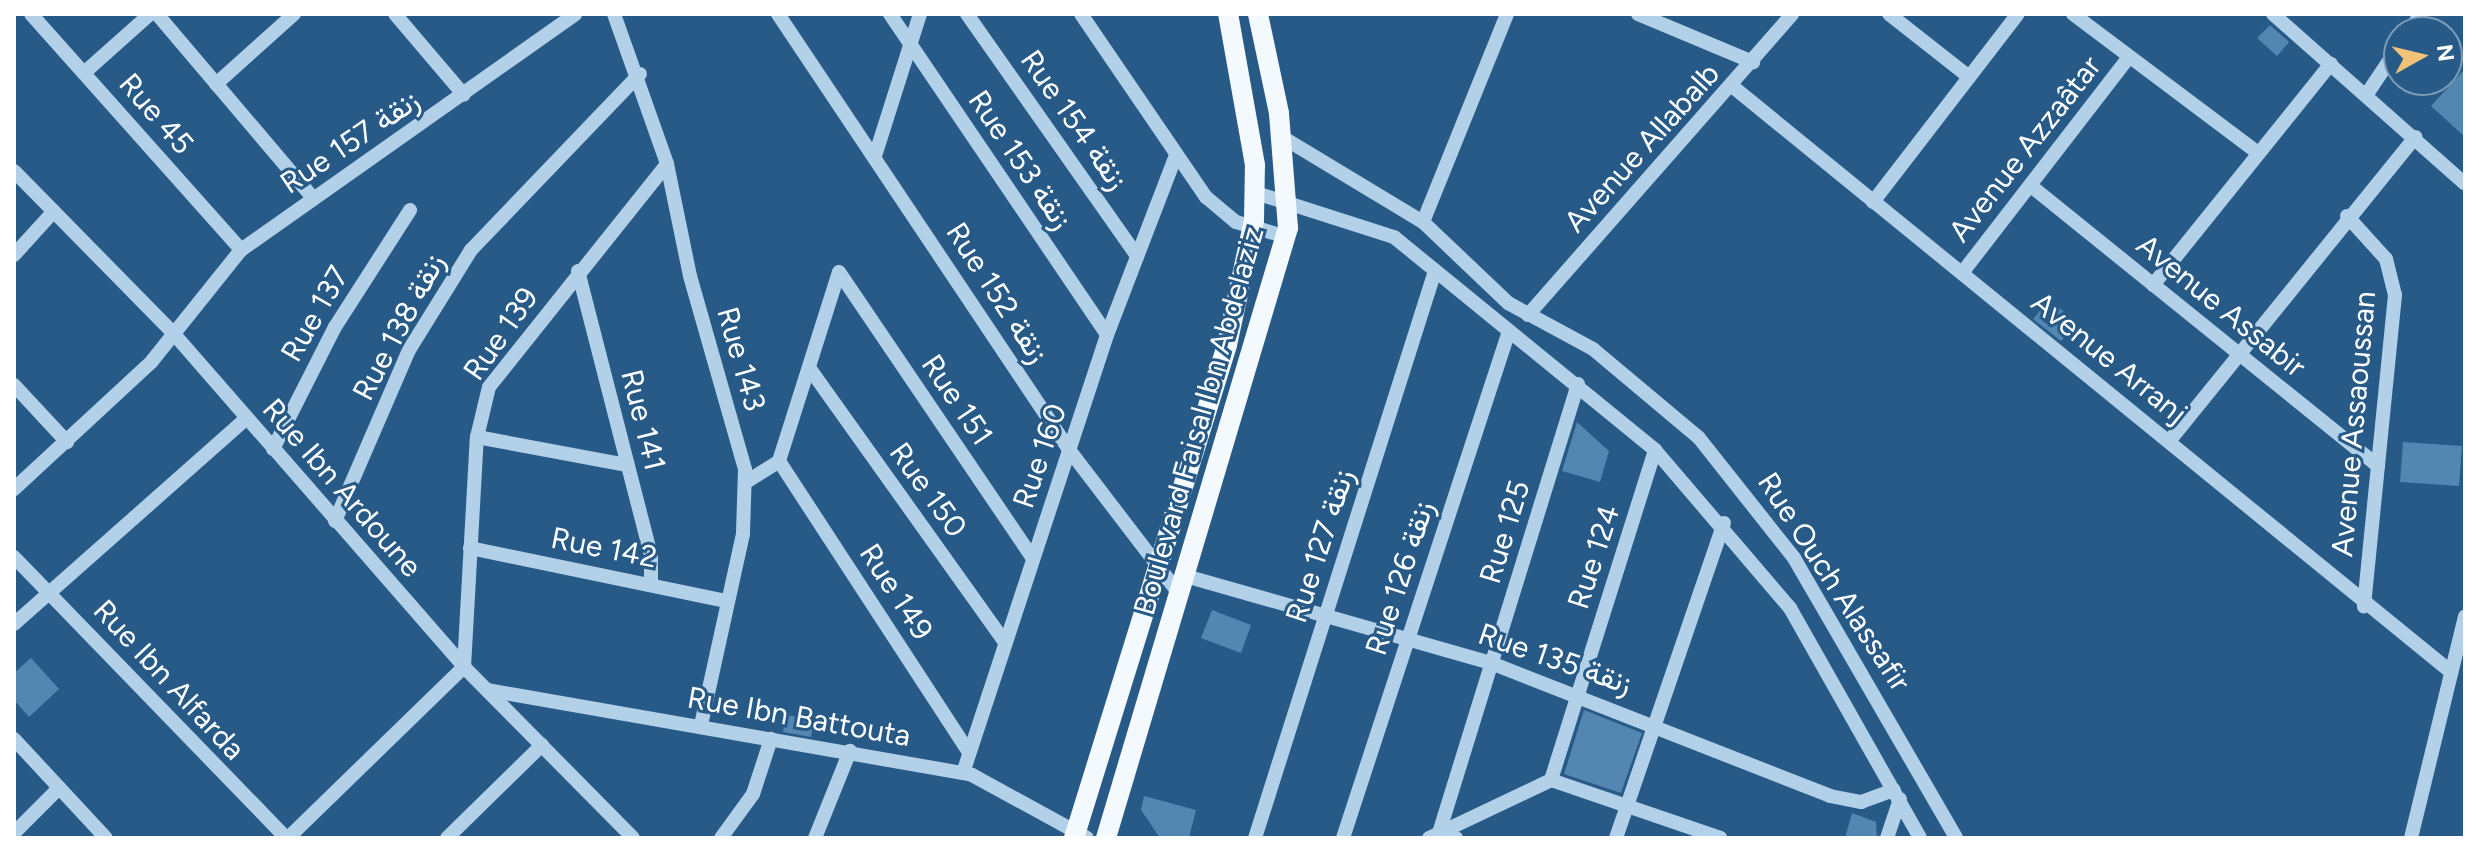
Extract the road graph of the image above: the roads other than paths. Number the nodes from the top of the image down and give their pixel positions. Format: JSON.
{"nodes":[{"id":1,"x":31,"y":14,"type":"edge"},
{"id":2,"x":150,"y":14,"type":"edge"},
{"id":3,"x":157,"y":14,"type":"edge"},
{"id":4,"x":294,"y":14,"type":"edge"},
{"id":5,"x":395,"y":14,"type":"edge"},
{"id":6,"x":614,"y":14,"type":"edge"},
{"id":7,"x":778,"y":14,"type":"edge"},
{"id":8,"x":890,"y":14,"type":"edge"},
{"id":9,"x":920,"y":14,"type":"edge"},
{"id":10,"x":967,"y":14,"type":"edge"},
{"id":11,"x":1081,"y":14,"type":"edge"},
{"id":12,"x":1228,"y":14,"type":"edge"},
{"id":13,"x":1258,"y":14,"type":"edge"},
{"id":14,"x":1507,"y":14,"type":"edge"},
{"id":15,"x":1638,"y":14,"type":"edge"},
{"id":16,"x":1792,"y":14,"type":"edge"},
{"id":17,"x":1889,"y":14,"type":"edge"},
{"id":18,"x":2018,"y":14,"type":"edge"},
{"id":19,"x":2073,"y":14,"type":"edge"},
{"id":20,"x":2273,"y":14,"type":"edge"},
{"id":21,"x":569,"y":15,"type":"edge"},
{"id":22,"x":909,"y":43,"type":"junction"},
{"id":23,"x":2129,"y":57,"type":"junction"},
{"id":24,"x":1753,"y":62,"type":"junction"},
{"id":25,"x":2331,"y":64,"type":"junction"},
{"id":26,"x":2383,"y":70,"type":"edge"},
{"id":27,"x":85,"y":72,"type":"junction"},
{"id":28,"x":640,"y":74,"type":"junction"},
{"id":29,"x":1969,"y":77,"type":"junction"},
{"id":30,"x":216,"y":84,"type":"junction"},
{"id":31,"x":1732,"y":86,"type":"junction"},
{"id":32,"x":2367,"y":94,"type":"junction"},
{"id":33,"x":464,"y":95,"type":"junction"},
{"id":34,"x":1282,"y":137,"type":"junction"},
{"id":35,"x":2415,"y":137,"type":"junction"},
{"id":36,"x":2257,"y":152,"type":"junction"},
{"id":37,"x":875,"y":156,"type":"junction"},
{"id":38,"x":1175,"y":158,"type":"junction"},
{"id":39,"x":667,"y":164,"type":"junction"},
{"id":40,"x":14,"y":171,"type":"edge"},
{"id":41,"x":2465,"y":184,"type":"edge"},
{"id":42,"x":2031,"y":186,"type":"junction"},
{"id":43,"x":1256,"y":193,"type":"junction"},
{"id":44,"x":313,"y":198,"type":"junction"},
{"id":45,"x":1873,"y":202,"type":"junction"},
{"id":46,"x":1290,"y":205,"type":"junction"},
{"id":47,"x":410,"y":210,"type":"dead end"},
{"id":48,"x":54,"y":211,"type":"junction"},
{"id":49,"x":2347,"y":216,"type":"junction"},
{"id":50,"x":1423,"y":222,"type":"junction"},
{"id":51,"x":1252,"y":228,"type":"junction"},
{"id":52,"x":1287,"y":237,"type":"junction"},
{"id":53,"x":241,"y":250,"type":"junction"},
{"id":54,"x":14,"y":255,"type":"edge"},
{"id":55,"x":1137,"y":256,"type":"junction"},
{"id":56,"x":578,"y":271,"type":"junction"},
{"id":57,"x":1435,"y":271,"type":"junction"},
{"id":58,"x":1962,"y":273,"type":"junction"},
{"id":59,"x":2153,"y":285,"type":"junction"},
{"id":60,"x":1528,"y":315,"type":"junction"},
{"id":61,"x":174,"y":334,"type":"junction"},
{"id":62,"x":1508,"y":334,"type":"junction"},
{"id":63,"x":1107,"y":335,"type":"junction"},
{"id":64,"x":2237,"y":351,"type":"junction"},
{"id":65,"x":810,"y":369,"type":"junction"},
{"id":66,"x":1578,"y":384,"type":"junction"},
{"id":67,"x":14,"y":385,"type":"edge"},
{"id":68,"x":246,"y":419,"type":"junction"},
{"id":69,"x":477,"y":437,"type":"junction"},
{"id":70,"x":2170,"y":440,"type":"junction"},
{"id":71,"x":67,"y":442,"type":"junction"},
{"id":72,"x":273,"y":449,"type":"junction"},
{"id":73,"x":1655,"y":450,"type":"junction"},
{"id":74,"x":1070,"y":451,"type":"junction"},
{"id":75,"x":779,"y":461,"type":"junction"},
{"id":76,"x":627,"y":465,"type":"junction"},
{"id":77,"x":2378,"y":466,"type":"junction"},
{"id":78,"x":746,"y":482,"type":"junction"},
{"id":79,"x":14,"y":489,"type":"edge"},
{"id":80,"x":335,"y":521,"type":"junction"},
{"id":81,"x":1724,"y":523,"type":"junction"},
{"id":82,"x":470,"y":548,"type":"junction"},
{"id":83,"x":14,"y":557,"type":"edge"},
{"id":84,"x":1032,"y":557,"type":"junction"},
{"id":85,"x":1156,"y":562,"type":"junction"},
{"id":86,"x":651,"y":583,"type":"junction"},
{"id":87,"x":1184,"y":586,"type":"junction"},
{"id":88,"x":49,"y":595,"type":"junction"},
{"id":89,"x":727,"y":601,"type":"junction"},
{"id":90,"x":2364,"y":606,"type":"junction"},
{"id":91,"x":1326,"y":612,"type":"junction"},
{"id":92,"x":2465,"y":616,"type":"edge"},
{"id":93,"x":14,"y":624,"type":"edge"},
{"id":94,"x":1408,"y":637,"type":"junction"},
{"id":95,"x":1005,"y":642,"type":"junction"},
{"id":96,"x":1491,"y":663,"type":"junction"},
{"id":97,"x":464,"y":667,"type":"junction"},
{"id":98,"x":2451,"y":672,"type":"junction"},
{"id":99,"x":487,"y":690,"type":"junction"},
{"id":100,"x":1577,"y":692,"type":"junction"},
{"id":101,"x":1655,"y":721,"type":"junction"},
{"id":102,"x":701,"y":725,"type":"junction"},
{"id":103,"x":14,"y":739,"type":"edge"},
{"id":104,"x":771,"y":739,"type":"junction"},
{"id":105,"x":542,"y":745,"type":"junction"},
{"id":106,"x":850,"y":751,"type":"junction"},
{"id":107,"x":969,"y":752,"type":"junction"},
{"id":108,"x":963,"y":773,"type":"junction"},
{"id":109,"x":1551,"y":780,"type":"junction"},
{"id":110,"x":59,"y":788,"type":"junction"},
{"id":111,"x":1897,"y":795,"type":"junction"},
{"id":112,"x":1626,"y":802,"type":"junction"},
{"id":113,"x":14,"y":833,"type":"edge"},
{"id":114,"x":1434,"y":835,"type":"edge"},
{"id":115,"x":1079,"y":837,"type":"edge"},
{"id":116,"x":106,"y":838,"type":"edge"},
{"id":117,"x":287,"y":838,"type":"edge"},
{"id":118,"x":447,"y":838,"type":"edge"},
{"id":119,"x":633,"y":838,"type":"edge"},
{"id":120,"x":721,"y":838,"type":"edge"},
{"id":121,"x":815,"y":838,"type":"edge"},
{"id":122,"x":1106,"y":838,"type":"edge"},
{"id":123,"x":1255,"y":838,"type":"edge"},
{"id":124,"x":1343,"y":838,"type":"edge"},
{"id":125,"x":1456,"y":838,"type":"edge"},
{"id":126,"x":1616,"y":838,"type":"edge"},
{"id":127,"x":1720,"y":838,"type":"edge"},
{"id":128,"x":1887,"y":838,"type":"edge"},
{"id":129,"x":1920,"y":838,"type":"edge"},
{"id":130,"x":1956,"y":838,"type":"edge"},
{"id":131,"x":2411,"y":838,"type":"edge"}],
"edges":[{"from":1,"to":27,"type":"street","name":"Rue 45"},
{"from":2,"to":27,"type":"street"},
{"from":3,"to":30,"type":"street"},
{"from":4,"to":30,"type":"street"},
{"from":5,"to":33,"type":"street"},
{"from":6,"to":28,"type":"street","name":"Rue 143"},
{"from":7,"to":37,"type":"street","name":"Rue 152 زنقة"},
{"from":8,"to":22,"type":"street","name":"Rue 153 زنقة"},
{"from":9,"to":22,"type":"street"},
{"from":10,"to":55,"type":"street","name":"Rue 154 زنقة"},
{"from":11,"to":38,"type":"street"},
{"from":12,"to":43,"type":"main road","name":"Boulevard Faisal Ibn Abdelaziz"},
{"from":13,"to":34,"type":"main road","name":"Boulevard Faisal Ibn Abdelaziz"},
{"from":14,"to":50,"type":"street"},
{"from":15,"to":24,"type":"street"},
{"from":16,"to":24,"type":"street","name":"Avenue Allabalb"},
{"from":17,"to":29,"type":"street"},
{"from":18,"to":29,"type":"street"},
{"from":19,"to":23,"type":"street"},
{"from":20,"to":25,"type":"street"},
{"from":21,"to":33,"type":"street","name":"Rue 157 زنقة"},
{"from":22,"to":37,"type":"street"},
{"from":22,"to":63,"type":"street","name":"Rue 153 زنقة"},
{"from":23,"to":36,"type":"street"},
{"from":23,"to":42,"type":"street","name":"Avenue Azzaâtar"},
{"from":24,"to":31,"type":"street","name":"Avenue Allabalb"},
{"from":25,"to":32,"type":"street"},
{"from":25,"to":36,"type":"street"},
{"from":26,"to":32,"type":"street"},
{"from":27,"to":53,"type":"street","name":"Rue 45"},
{"from":28,"to":39,"type":"street","name":"Rue 143"},
{"from":28,"to":80,"type":"street","name":"Rue 138 زنقة"},
{"from":29,"to":45,"type":"street"},
{"from":30,"to":44,"type":"street"},
{"from":31,"to":45,"type":"street","name":"Avenue Arranj"},
{"from":31,"to":60,"type":"street","name":"Avenue Allabalb"},
{"from":32,"to":35,"type":"street"},
{"from":33,"to":44,"type":"street","name":"Rue 157 زنقة"},
{"from":34,"to":46,"type":"main road","name":"Boulevard Faisal Ibn Abdelaziz"},
{"from":34,"to":50,"type":"street","name":"Rue Ouch Alassafir"},
{"from":35,"to":41,"type":"street"},
{"from":35,"to":49,"type":"street"},
{"from":36,"to":59,"type":"street"},
{"from":37,"to":74,"type":"street","name":"Rue 152 زنقة"},
{"from":38,"to":51,"type":"street"},
{"from":38,"to":55,"type":"street","name":"Rue 160"},
{"from":39,"to":56,"type":"street","name":"Rue 139"},
{"from":39,"to":78,"type":"street","name":"Rue 143"},
{"from":40,"to":48,"type":"street","name":"Rue Ibn Ardoune"},
{"from":42,"to":58,"type":"street","name":"Avenue Azzaâtar"},
{"from":42,"to":59,"type":"street","name":"Avenue Assabir"},
{"from":43,"to":46,"type":"street","name":"Rue Ouch Alassafir"},
{"from":43,"to":51,"type":"main road","name":"Boulevard Faisal Ibn Abdelaziz"},
{"from":44,"to":53,"type":"street","name":"Rue 157 زنقة"},
{"from":45,"to":58,"type":"street","name":"Avenue Arranj"},
{"from":46,"to":52,"type":"main road","name":"Boulevard Faisal Ibn Abdelaziz"},
{"from":46,"to":57,"type":"street","name":"Rue Ouch Alassafir"},
{"from":47,"to":72,"type":"street","name":"Rue 137"},
{"from":48,"to":54,"type":"street"},
{"from":48,"to":61,"type":"street","name":"Rue Ibn Ardoune"},
{"from":49,"to":64,"type":"street"},
{"from":49,"to":77,"type":"street","name":"Avenue Assaoussan"},
{"from":50,"to":60,"type":"street","name":"Rue Ouch Alassafir"},
{"from":51,"to":52,"type":"street"},
{"from":51,"to":85,"type":"main road","name":"Boulevard Faisal Ibn Abdelaziz"},
{"from":52,"to":87,"type":"main road","name":"Boulevard Faisal Ibn Abdelaziz"},
{"from":53,"to":61,"type":"street","name":"Rue 157 زنقة"},
{"from":55,"to":63,"type":"street","name":"Rue 160"},
{"from":56,"to":69,"type":"street","name":"Rue 139"},
{"from":56,"to":76,"type":"street","name":"Rue 141"},
{"from":57,"to":62,"type":"street","name":"Rue Ouch Alassafir"},
{"from":57,"to":91,"type":"street","name":"Rue 127 زنقة"},
{"from":58,"to":70,"type":"street","name":"Avenue Arranj"},
{"from":59,"to":64,"type":"street","name":"Avenue Assabir"},
{"from":60,"to":130,"type":"street","name":"Rue Ouch Alassafir"},
{"from":61,"to":68,"type":"street","name":"Rue Ibn Ardoune"},
{"from":61,"to":71,"type":"street","name":"Rue 157 زنقة"},
{"from":62,"to":66,"type":"street","name":"Rue Ouch Alassafir"},
{"from":62,"to":94,"type":"street","name":"Rue 126 زنقة"},
{"from":63,"to":74,"type":"street","name":"Rue 160"},
{"from":64,"to":70,"type":"street"},
{"from":64,"to":77,"type":"street","name":"Avenue Assabir"},
{"from":65,"to":75,"type":"street"},
{"from":65,"to":84,"type":"street","name":"Rue 151"},
{"from":65,"to":95,"type":"street","name":"Rue 150"},
{"from":66,"to":73,"type":"street","name":"Rue Ouch Alassafir"},
{"from":66,"to":96,"type":"street","name":"Rue 125"},
{"from":67,"to":71,"type":"street"},
{"from":68,"to":72,"type":"street","name":"Rue Ibn Ardoune"},
{"from":68,"to":88,"type":"street"},
{"from":69,"to":76,"type":"street"},
{"from":69,"to":82,"type":"street","name":"Rue 139"},
{"from":70,"to":90,"type":"street","name":"Avenue Arranj"},
{"from":71,"to":79,"type":"street","name":"Rue 157 زنقة"},
{"from":72,"to":80,"type":"street","name":"Rue Ibn Ardoune"},
{"from":73,"to":81,"type":"street","name":"Rue Ouch Alassafir"},
{"from":73,"to":100,"type":"street","name":"Rue 124"},
{"from":74,"to":84,"type":"street","name":"Rue 160"},
{"from":74,"to":85,"type":"street","name":"Rue 152 زنقة"},
{"from":75,"to":78,"type":"street"},
{"from":75,"to":107,"type":"street","name":"Rue 149"},
{"from":76,"to":86,"type":"street","name":"Rue 141"},
{"from":77,"to":90,"type":"street","name":"Avenue Assaoussan"},
{"from":78,"to":89,"type":"street","name":"Rue 143"},
{"from":80,"to":97,"type":"street","name":"Rue Ibn Ardoune"},
{"from":81,"to":101,"type":"street"},
{"from":81,"to":111,"type":"street","name":"Rue Ouch Alassafir"},
{"from":82,"to":86,"type":"street","name":"Rue 142"},
{"from":82,"to":97,"type":"street","name":"Rue 139"},
{"from":83,"to":88,"type":"street","name":"Rue Ibn Alfarda"},
{"from":84,"to":95,"type":"street","name":"Rue 160"},
{"from":85,"to":87,"type":"street","name":"Rue 152 زنقة"},
{"from":85,"to":115,"type":"main road","name":"Boulevard Faisal Ibn Abdelaziz"},
{"from":86,"to":89,"type":"street","name":"Rue 142"},
{"from":87,"to":91,"type":"street","name":"Rue 135 زنقة"},
{"from":87,"to":122,"type":"main road","name":"Boulevard Faisal Ibn Abdelaziz"},
{"from":88,"to":93,"type":"street"},
{"from":88,"to":117,"type":"street","name":"Rue Ibn Alfarda"},
{"from":89,"to":102,"type":"street","name":"Rue 143"},
{"from":90,"to":98,"type":"street","name":"Avenue Arranj"},
{"from":91,"to":94,"type":"street","name":"Rue 135 زنقة"},
{"from":91,"to":123,"type":"street","name":"Rue 127 زنقة"},
{"from":92,"to":98,"type":"street"},
{"from":94,"to":96,"type":"street","name":"Rue 135 زنقة"},
{"from":94,"to":124,"type":"street","name":"Rue 126 زنقة"},
{"from":95,"to":107,"type":"street","name":"Rue 160"},
{"from":96,"to":100,"type":"street","name":"Rue 135 زنقة"},
{"from":96,"to":114,"type":"street","name":"Rue 125"},
{"from":97,"to":99,"type":"street","name":"Rue Ibn Ardoune"},
{"from":97,"to":117,"type":"street"},
{"from":98,"to":131,"type":"street"},
{"from":99,"to":102,"type":"street","name":"Rue Ibn Battouta"},
{"from":99,"to":105,"type":"street","name":"Rue Ibn Ardoune"},
{"from":100,"to":101,"type":"street","name":"Rue 135 زنقة"},
{"from":100,"to":109,"type":"street","name":"Rue 124"},
{"from":101,"to":111,"type":"street","name":"Rue 135 زنقة"},
{"from":101,"to":112,"type":"street"},
{"from":102,"to":104,"type":"street","name":"Rue Ibn Battouta"},
{"from":103,"to":110,"type":"street"},
{"from":104,"to":106,"type":"street","name":"Rue Ibn Battouta"},
{"from":104,"to":120,"type":"street"},
{"from":105,"to":118,"type":"street"},
{"from":105,"to":119,"type":"street","name":"Rue Ibn Ardoune"},
{"from":106,"to":108,"type":"street","name":"Rue Ibn Battouta"},
{"from":106,"to":121,"type":"street"},
{"from":107,"to":108,"type":"street","name":"Rue 160"},
{"from":108,"to":115,"type":"street","name":"Rue Ibn Battouta"},
{"from":109,"to":112,"type":"street"},
{"from":109,"to":114,"type":"street"},
{"from":110,"to":113,"type":"street"},
{"from":110,"to":116,"type":"street"},
{"from":111,"to":128,"type":"street"},
{"from":111,"to":129,"type":"street","name":"Rue Ouch Alassafir"},
{"from":112,"to":126,"type":"street"},
{"from":112,"to":127,"type":"street"},
{"from":114,"to":125,"type":"street"}]}
